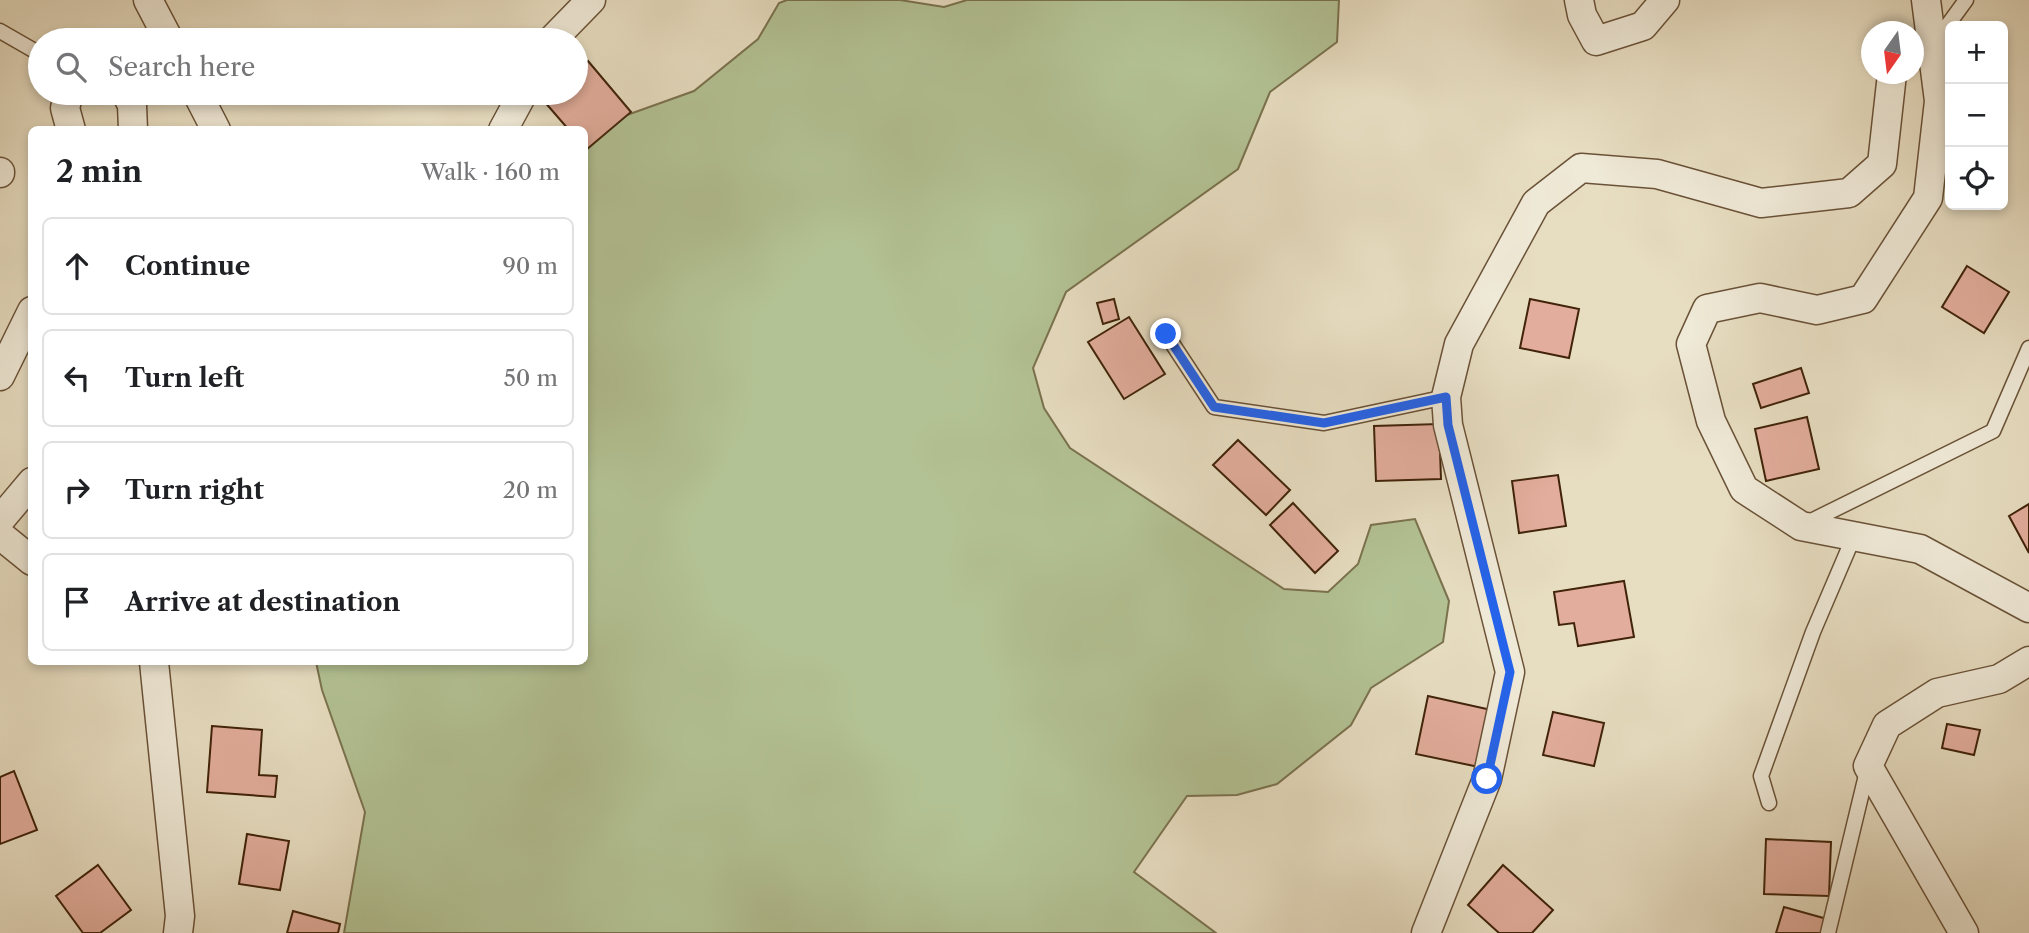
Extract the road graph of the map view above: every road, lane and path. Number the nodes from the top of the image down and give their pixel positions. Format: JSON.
{"nodes":[{"id":1,"x":148,"y":0,"type":"edge"},
{"id":2,"x":591,"y":0,"type":"edge"},
{"id":3,"x":1579,"y":0,"type":"edge"},
{"id":4,"x":1665,"y":0,"type":"edge"},
{"id":5,"x":1966,"y":0,"type":"edge"},
{"id":6,"x":1924,"y":24,"type":"edge"},
{"id":7,"x":163,"y":28,"type":"edge"},
{"id":8,"x":564,"y":28,"type":"edge"},
{"id":9,"x":0,"y":31,"type":"edge"},
{"id":10,"x":28,"y":47,"type":"edge"},
{"id":11,"x":1891,"y":84,"type":"edge"},
{"id":12,"x":66,"y":105,"type":"edge"},
{"id":13,"x":132,"y":105,"type":"edge"},
{"id":14,"x":203,"y":105,"type":"edge"},
{"id":15,"x":517,"y":105,"type":"edge"},
{"id":16,"x":70,"y":126,"type":"edge"},
{"id":17,"x":133,"y":126,"type":"edge"},
{"id":18,"x":214,"y":126,"type":"edge"},
{"id":19,"x":505,"y":126,"type":"edge"},
{"id":20,"x":28,"y":319,"type":"edge"},
{"id":21,"x":1166,"y":334,"type":"dead end"},
{"id":22,"x":2029,"y":348,"type":"edge"},
{"id":23,"x":0,"y":376,"type":"edge"},
{"id":24,"x":1446,"y":397,"type":"junction"},
{"id":25,"x":28,"y":487,"type":"edge"},
{"id":26,"x":0,"y":520,"type":"edge"},
{"id":27,"x":1801,"y":526,"type":"junction"},
{"id":28,"x":0,"y":535,"type":"edge"},
{"id":29,"x":1854,"y":536,"type":"junction"},
{"id":30,"x":28,"y":558,"type":"edge"},
{"id":31,"x":2029,"y":608,"type":"edge"},
{"id":32,"x":2029,"y":661,"type":"edge"},
{"id":33,"x":153,"y":665,"type":"edge"},
{"id":34,"x":1868,"y":766,"type":"junction"},
{"id":35,"x":1769,"y":803,"type":"dead end"},
{"id":36,"x":178,"y":933,"type":"edge"},
{"id":37,"x":1426,"y":933,"type":"edge"},
{"id":38,"x":1828,"y":933,"type":"edge"},
{"id":39,"x":1964,"y":933,"type":"edge"}],
"edges":[{"from":1,"to":7,"type":"street"},
{"from":2,"to":8,"type":"street"},
{"from":3,"to":4,"type":"street"},
{"from":5,"to":6,"type":"lane"},
{"from":6,"to":27,"type":"street"},
{"from":9,"to":10,"type":"lane"},
{"from":11,"to":24,"type":"street"},
{"from":12,"to":16,"type":"street"},
{"from":13,"to":17,"type":"street"},
{"from":14,"to":18,"type":"street"},
{"from":15,"to":19,"type":"street"},
{"from":20,"to":23,"type":"street"},
{"from":21,"to":24,"type":"lane"},
{"from":22,"to":27,"type":"lane"},
{"from":24,"to":37,"type":"street"},
{"from":25,"to":26,"type":"street"},
{"from":27,"to":29,"type":"street"},
{"from":28,"to":30,"type":"street"},
{"from":29,"to":31,"type":"street"},
{"from":29,"to":35,"type":"lane"},
{"from":32,"to":34,"type":"street"},
{"from":33,"to":36,"type":"street"},
{"from":34,"to":38,"type":"lane"},
{"from":34,"to":39,"type":"street"}]}
